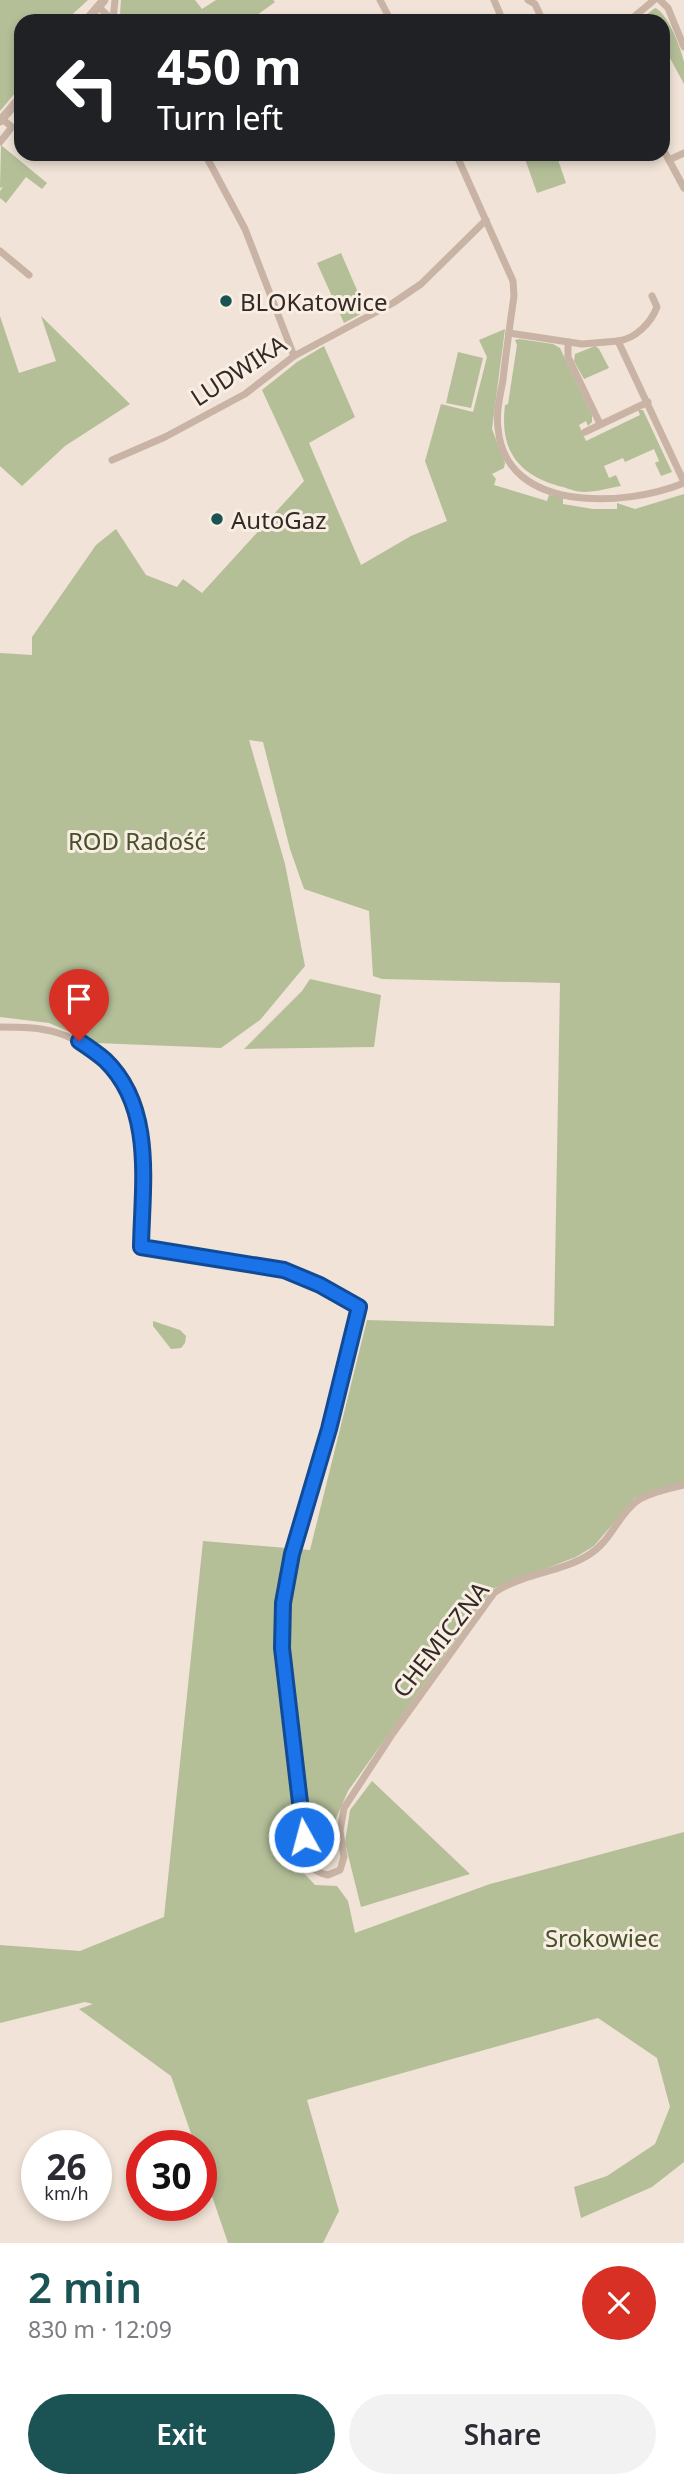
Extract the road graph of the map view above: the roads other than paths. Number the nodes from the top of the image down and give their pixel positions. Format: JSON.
{"nodes":[{"id":1,"x":528,"y":0,"type":"edge"},
{"id":2,"x":654,"y":0,"type":"edge"},
{"id":3,"x":660,"y":0,"type":"edge"},
{"id":4,"x":540,"y":14,"type":"edge"},
{"id":5,"x":637,"y":14,"type":"edge"},
{"id":6,"x":684,"y":47,"type":"edge"},
{"id":7,"x":14,"y":105,"type":"edge"},
{"id":8,"x":1,"y":120,"type":"edge"},
{"id":9,"x":0,"y":142,"type":"edge"},
{"id":10,"x":209,"y":161,"type":"edge"},
{"id":11,"x":459,"y":161,"type":"edge"},
{"id":12,"x":670,"y":161,"type":"edge"},
{"id":13,"x":684,"y":188,"type":"edge"},
{"id":14,"x":486,"y":220,"type":"junction"},
{"id":15,"x":0,"y":251,"type":"edge"},
{"id":16,"x":29,"y":275,"type":"dead end"},
{"id":17,"x":652,"y":296,"type":"dead end"},
{"id":18,"x":509,"y":333,"type":"junction"},
{"id":19,"x":618,"y":341,"type":"junction"},
{"id":20,"x":568,"y":342,"type":"junction"},
{"id":21,"x":294,"y":356,"type":"junction"},
{"id":22,"x":648,"y":402,"type":"junction"},
{"id":23,"x":600,"y":424,"type":"junction"},
{"id":24,"x":584,"y":432,"type":"dead end"},
{"id":25,"x":112,"y":460,"type":"dead end"},
{"id":26,"x":684,"y":482,"type":"edge"},
{"id":27,"x":0,"y":1027,"type":"edge"},
{"id":28,"x":684,"y":1485,"type":"edge"}],
"edges":[{"from":1,"to":4,"type":"street"},
{"from":2,"to":5,"type":"street"},
{"from":3,"to":6,"type":"street"},
{"from":7,"to":8,"type":"street"},
{"from":8,"to":9,"type":"street"},
{"from":10,"to":21,"type":"street"},
{"from":11,"to":14,"type":"street"},
{"from":12,"to":13,"type":"street"},
{"from":14,"to":18,"type":"street"},
{"from":14,"to":21,"type":"street","name":"LUDWIKA"},
{"from":15,"to":16,"type":"street"},
{"from":17,"to":19,"type":"street"},
{"from":18,"to":20,"type":"street"},
{"from":18,"to":26,"type":"street"},
{"from":19,"to":20,"type":"street"},
{"from":19,"to":22,"type":"street"},
{"from":20,"to":23,"type":"street"},
{"from":21,"to":25,"type":"street","name":"LUDWIKA"},
{"from":22,"to":23,"type":"street"},
{"from":22,"to":26,"type":"street"},
{"from":23,"to":24,"type":"street"},
{"from":27,"to":28,"type":"street","name":"CHEMICZNA"}]}
